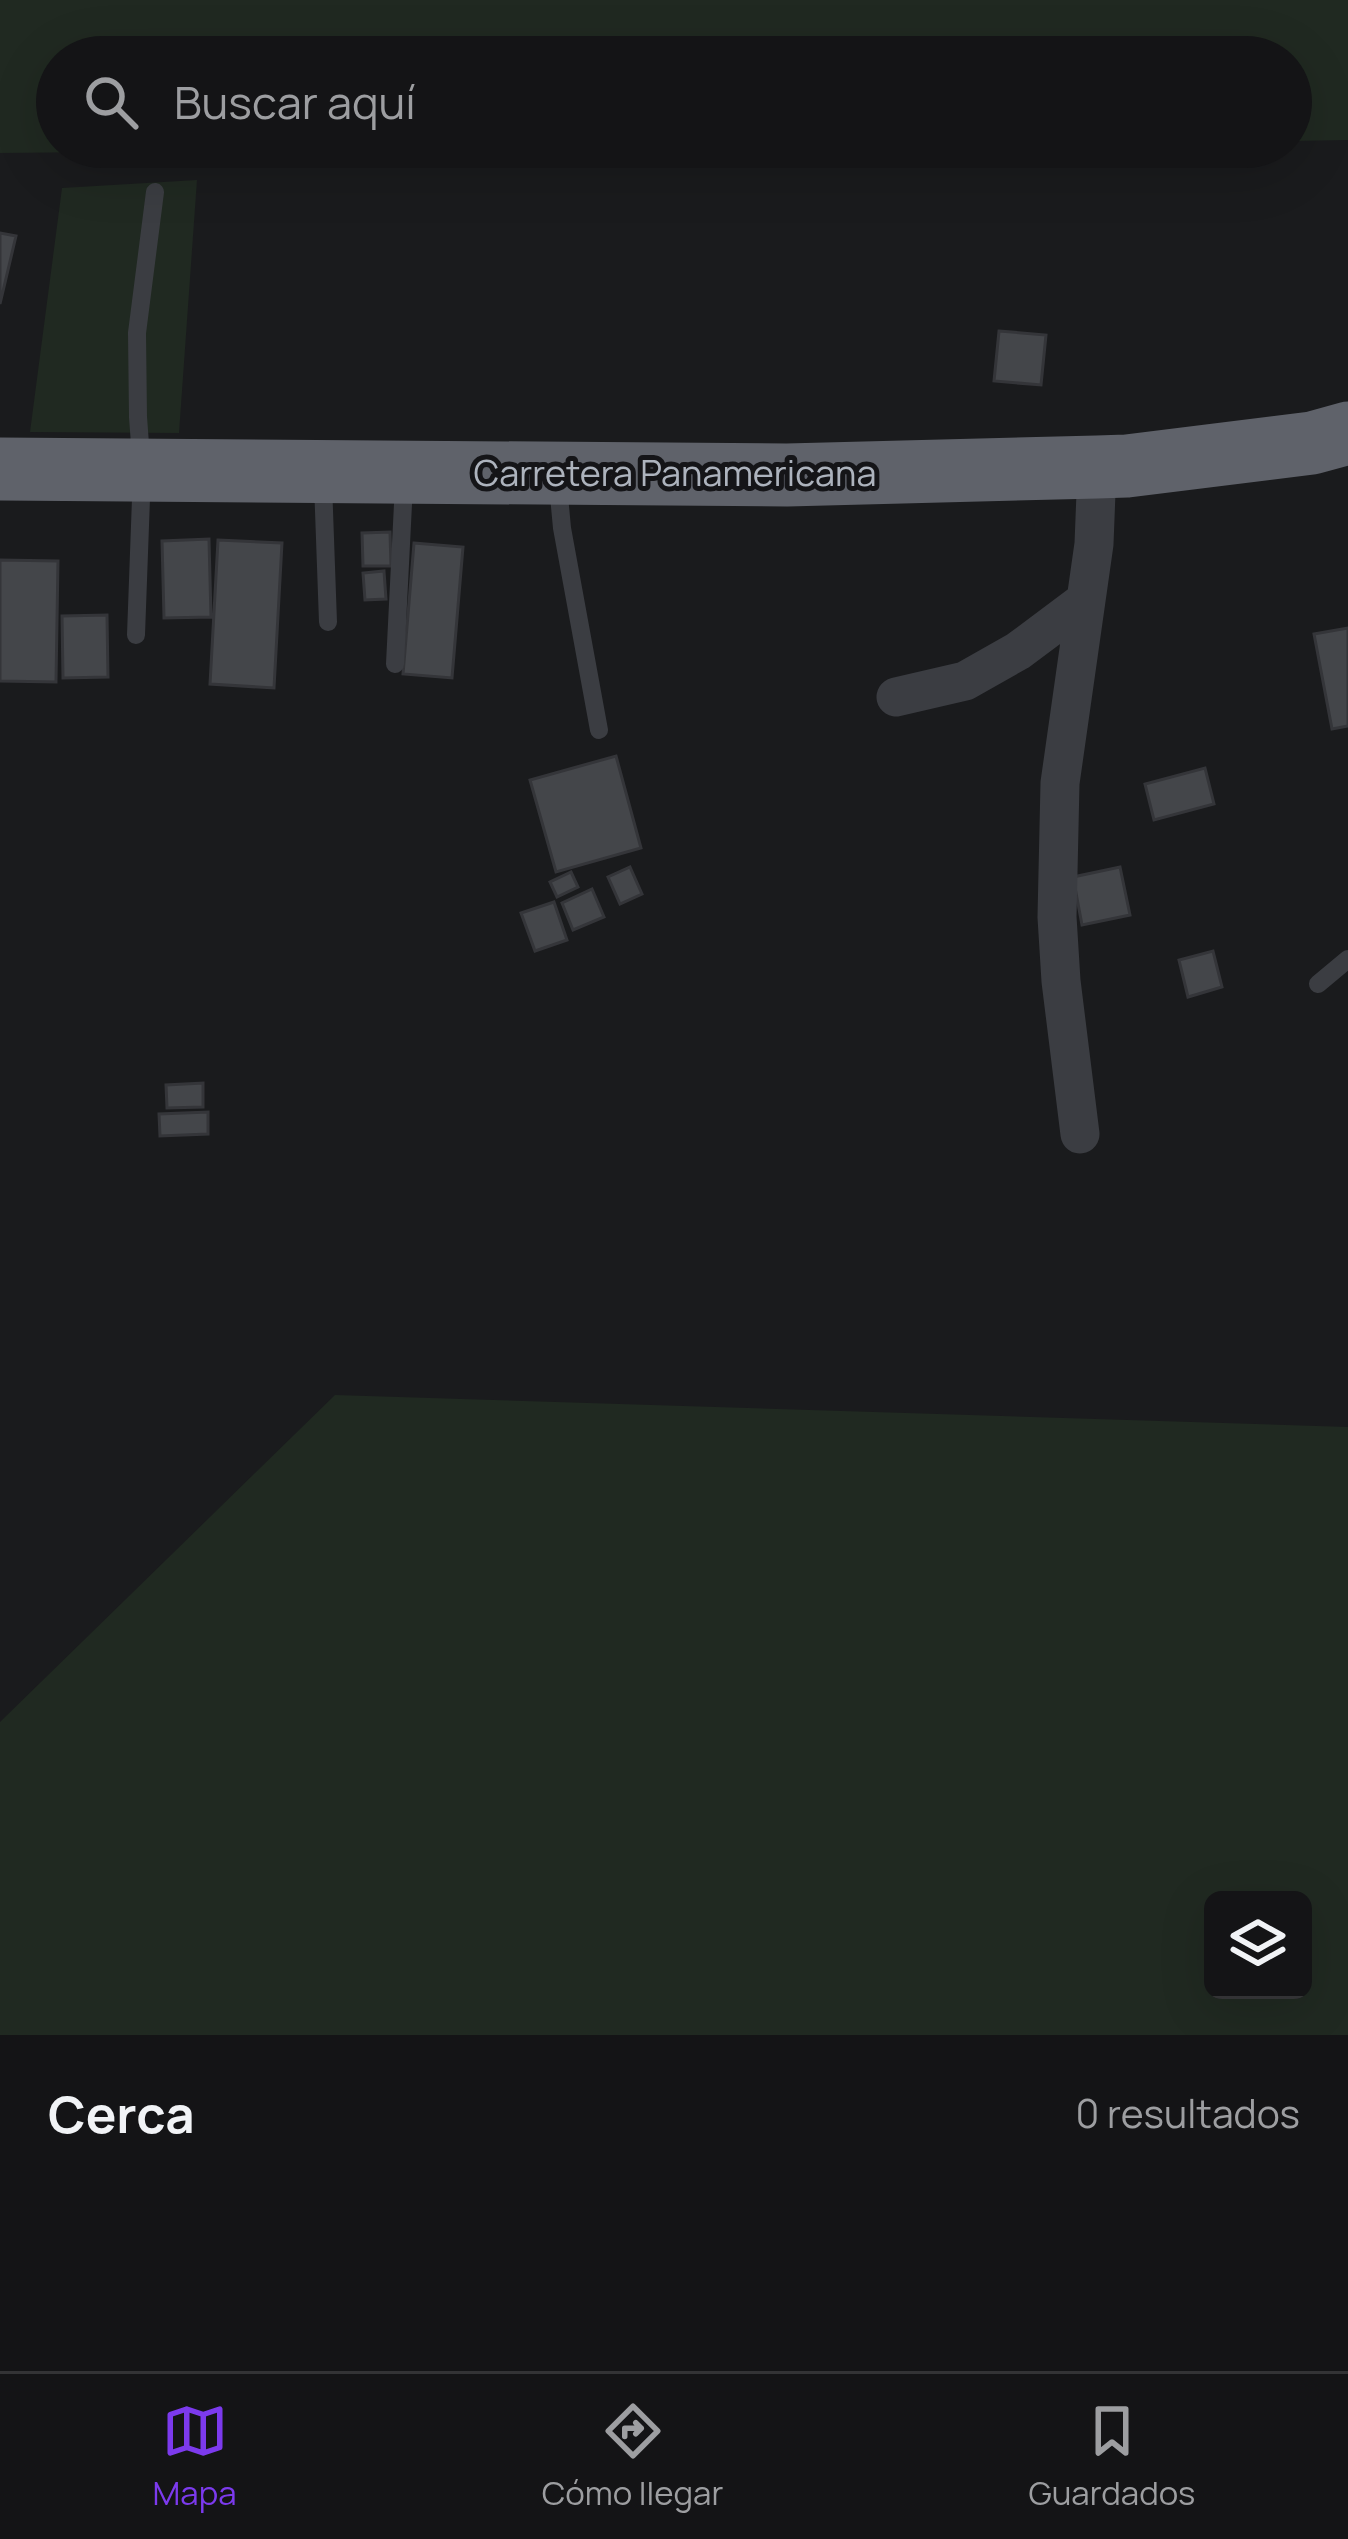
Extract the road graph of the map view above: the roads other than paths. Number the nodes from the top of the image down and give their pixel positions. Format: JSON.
{"nodes":[{"id":1,"x":155,"y":192,"type":"dead end"},
{"id":2,"x":1348,"y":433,"type":"edge"},
{"id":3,"x":1097,"y":467,"type":"junction"},
{"id":4,"x":0,"y":469,"type":"edge"},
{"id":5,"x":142,"y":471,"type":"junction"},
{"id":6,"x":322,"y":472,"type":"junction"},
{"id":7,"x":404,"y":473,"type":"junction"},
{"id":8,"x":557,"y":474,"type":"junction"},
{"id":9,"x":1085,"y":601,"type":"junction"},
{"id":10,"x":328,"y":622,"type":"dead end"},
{"id":11,"x":136,"y":635,"type":"dead end"},
{"id":12,"x":394,"y":664,"type":"dead end"},
{"id":13,"x":896,"y":697,"type":"dead end"},
{"id":14,"x":599,"y":730,"type":"dead end"},
{"id":15,"x":1348,"y":959,"type":"edge"},
{"id":16,"x":1318,"y":984,"type":"dead end"},
{"id":17,"x":1080,"y":1134,"type":"dead end"}],
"edges":[{"from":1,"to":5,"type":"lane"},
{"from":2,"to":3,"type":"highway","name":"Carretera Panamericana"},
{"from":3,"to":8,"type":"highway","name":"Carretera Panamericana"},
{"from":3,"to":9,"type":"street"},
{"from":4,"to":5,"type":"highway","name":"Carretera Panamericana"},
{"from":5,"to":6,"type":"highway","name":"Carretera Panamericana"},
{"from":5,"to":11,"type":"lane"},
{"from":6,"to":7,"type":"highway","name":"Carretera Panamericana"},
{"from":6,"to":10,"type":"lane"},
{"from":7,"to":8,"type":"highway","name":"Carretera Panamericana"},
{"from":7,"to":12,"type":"lane"},
{"from":8,"to":14,"type":"lane"},
{"from":9,"to":13,"type":"street"},
{"from":9,"to":17,"type":"street"},
{"from":15,"to":16,"type":"lane"}]}
